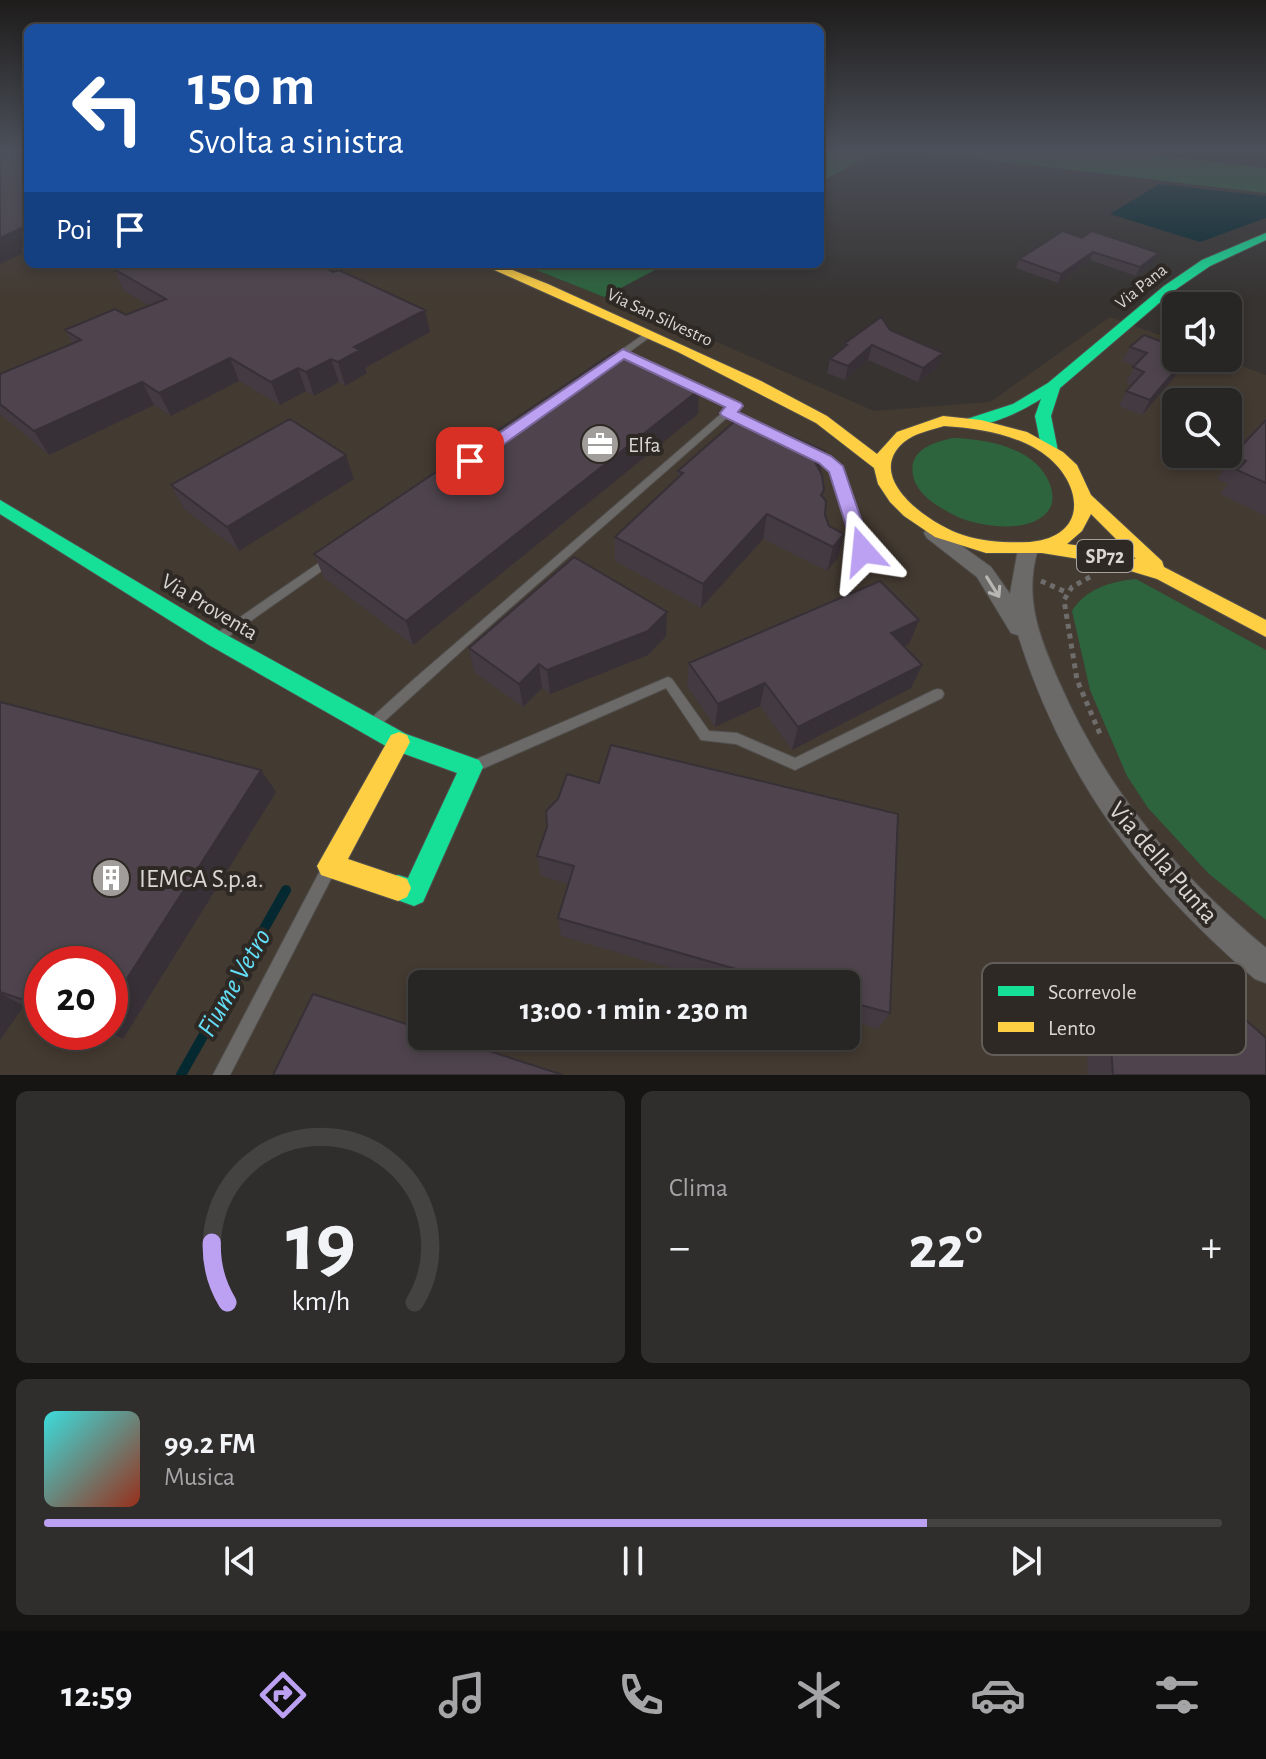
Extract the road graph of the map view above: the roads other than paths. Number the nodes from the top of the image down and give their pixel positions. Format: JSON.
{"nodes":[{"id":1,"x":1266,"y":236,"type":"edge"},
{"id":2,"x":496,"y":268,"type":"edge"},
{"id":3,"x":650,"y":334,"type":"junction"},
{"id":4,"x":623,"y":353,"type":"junction"},
{"id":5,"x":610,"y":362,"type":"edge"},
{"id":6,"x":1053,"y":386,"type":"junction"},
{"id":7,"x":813,"y":411,"type":"junction"},
{"id":8,"x":727,"y":413,"type":"junction"},
{"id":9,"x":741,"y":420,"type":"edge"},
{"id":10,"x":855,"y":420,"type":"dead end"},
{"id":11,"x":972,"y":422,"type":"junction"},
{"id":12,"x":881,"y":424,"type":"dead end"},
{"id":13,"x":917,"y":426,"type":"junction"},
{"id":14,"x":797,"y":446,"type":"edge"},
{"id":15,"x":1050,"y":451,"type":"junction"},
{"id":16,"x":881,"y":466,"type":"junction"},
{"id":17,"x":1086,"y":499,"type":"junction"},
{"id":18,"x":0,"y":506,"type":"edge"},
{"id":19,"x":914,"y":517,"type":"junction"},
{"id":20,"x":1036,"y":548,"type":"junction"},
{"id":21,"x":343,"y":550,"type":"edge"},
{"id":22,"x":863,"y":551,"type":"dead end"},
{"id":23,"x":1164,"y":574,"type":"junction"},
{"id":24,"x":1266,"y":629,"type":"edge"},
{"id":25,"x":216,"y":639,"type":"junction"},
{"id":26,"x":1038,"y":658,"type":"junction"},
{"id":27,"x":938,"y":694,"type":"dead end"},
{"id":28,"x":371,"y":726,"type":"junction"},
{"id":29,"x":399,"y":742,"type":"junction"},
{"id":30,"x":471,"y":767,"type":"junction"},
{"id":31,"x":330,"y":866,"type":"junction"},
{"id":32,"x":1266,"y":968,"type":"edge"},
{"id":33,"x":221,"y":1075,"type":"edge"}],
"edges":[{"from":1,"to":6,"type":"street","name":"Via Pana"},
{"from":2,"to":3,"type":"street","name":"Via San Silvestro"},
{"from":3,"to":4,"type":"lane"},
{"from":3,"to":7,"type":"street","name":"Via San Silvestro"},
{"from":4,"to":5,"type":"lane"},
{"from":4,"to":8,"type":"lane"},
{"from":6,"to":11,"type":"street","name":"Via Pana"},
{"from":6,"to":15,"type":"street"},
{"from":7,"to":10,"type":"street","name":"Via San Silvestro"},
{"from":7,"to":16,"type":"street","name":"Via San Silvestro"},
{"from":8,"to":9,"type":"lane"},
{"from":8,"to":28,"type":"lane"},
{"from":11,"to":13,"type":"street"},
{"from":11,"to":15,"type":"street"},
{"from":12,"to":13,"type":"street"},
{"from":13,"to":16,"type":"street"},
{"from":14,"to":22,"type":"lane"},
{"from":15,"to":17,"type":"street"},
{"from":16,"to":19,"type":"street"},
{"from":17,"to":20,"type":"street"},
{"from":17,"to":23,"type":"street","number":"SP72"},
{"from":18,"to":25,"type":"street","name":"Via Proventa"},
{"from":19,"to":20,"type":"street"},
{"from":19,"to":26,"type":"street","one_way":true},
{"from":20,"to":23,"type":"street","number":"SP72"},
{"from":20,"to":26,"type":"street"},
{"from":21,"to":25,"type":"lane"},
{"from":23,"to":24,"type":"street","number":"SP72"},
{"from":25,"to":28,"type":"street","name":"Via Proventa"},
{"from":26,"to":32,"type":"street","name":"Via della Punta"},
{"from":27,"to":30,"type":"lane"},
{"from":28,"to":29,"type":"street","name":"Via Proventa"},
{"from":29,"to":30,"type":"street","name":"Via Proventa"},
{"from":29,"to":31,"type":"street"},
{"from":30,"to":31,"type":"street"},
{"from":31,"to":33,"type":"lane"}]}
